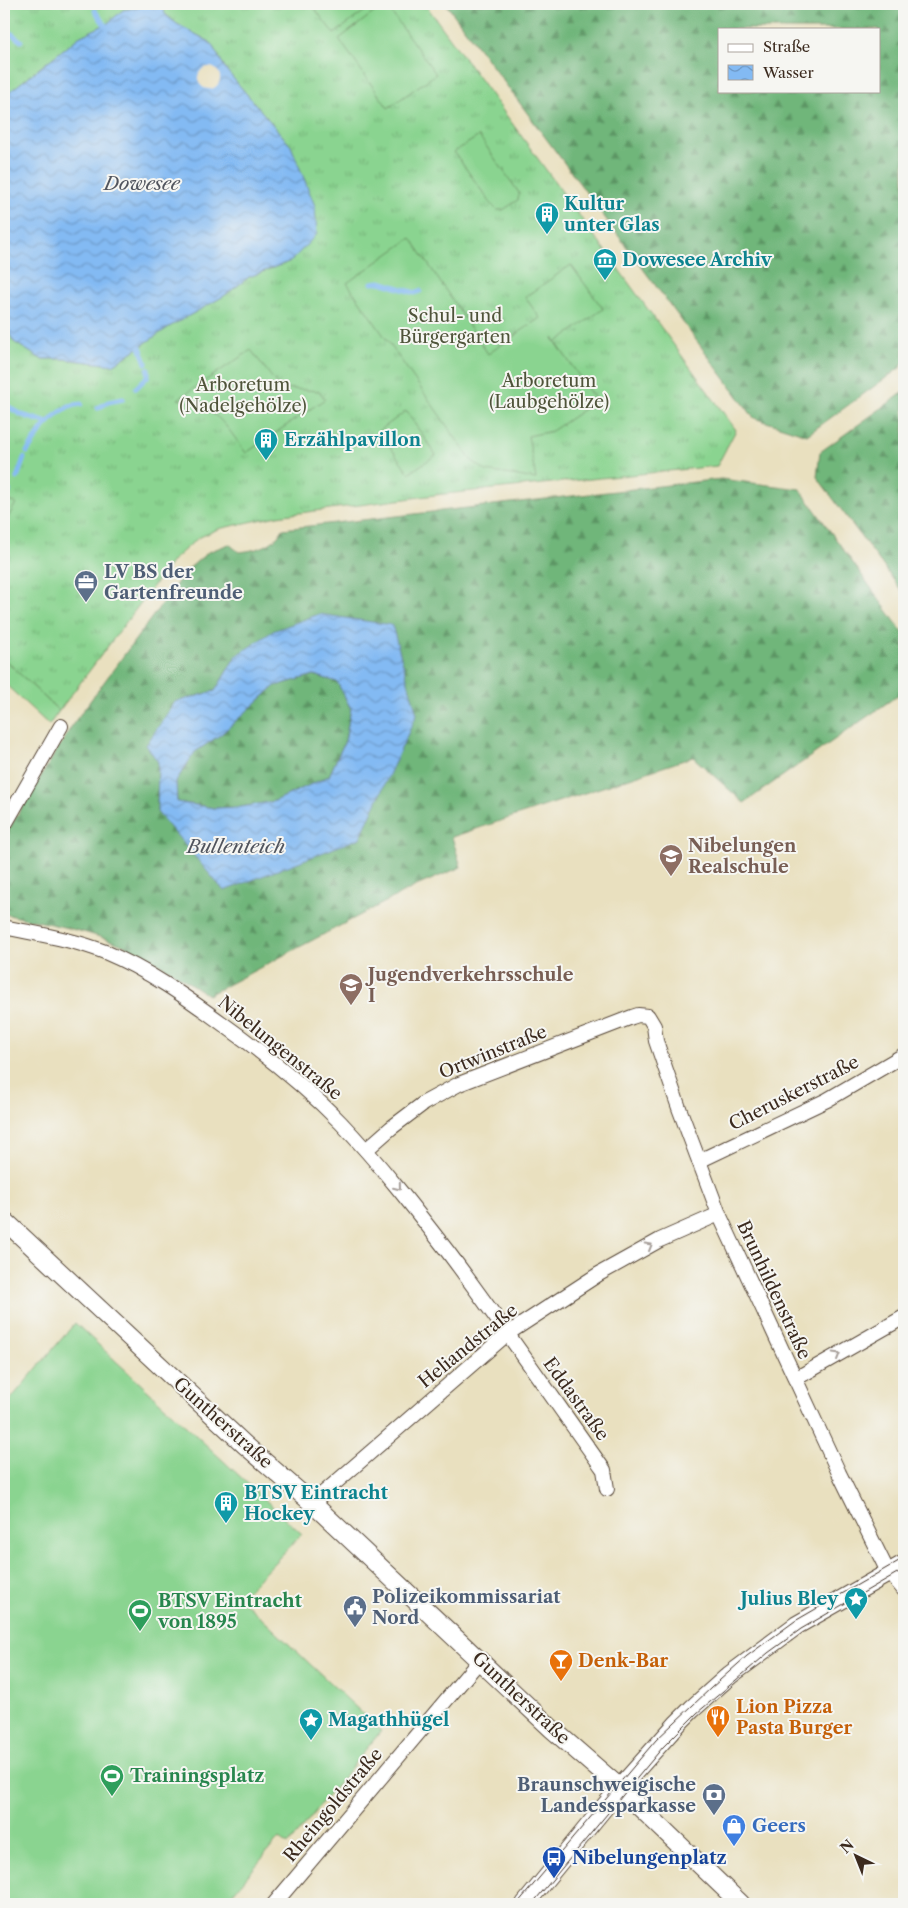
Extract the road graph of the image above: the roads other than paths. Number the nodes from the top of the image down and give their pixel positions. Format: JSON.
{"nodes":[{"id":1,"x":60,"y":726,"type":"dead end"},
{"id":2,"x":4,"y":826,"type":"edge"},
{"id":3,"x":4,"y":926,"type":"edge"},
{"id":4,"x":648,"y":1016,"type":"joint"},
{"id":5,"x":904,"y":1055,"type":"edge"},
{"id":6,"x":366,"y":1150,"type":"junction"},
{"id":7,"x":699,"y":1160,"type":"junction"},
{"id":8,"x":719,"y":1214,"type":"junction"},
{"id":9,"x":4,"y":1220,"type":"edge"},
{"id":10,"x":904,"y":1316,"type":"edge"},
{"id":11,"x":507,"y":1334,"type":"junction"},
{"id":12,"x":795,"y":1379,"type":"junction"},
{"id":13,"x":607,"y":1489,"type":"dead end"},
{"id":14,"x":312,"y":1503,"type":"junction"},
{"id":15,"x":904,"y":1564,"type":"edge"},
{"id":16,"x":889,"y":1572,"type":"junction"},
{"id":17,"x":904,"y":1590,"type":"edge"},
{"id":18,"x":480,"y":1660,"type":"junction"},
{"id":19,"x":620,"y":1788,"type":"junction"},
{"id":20,"x":274,"y":1904,"type":"edge"},
{"id":21,"x":525,"y":1904,"type":"edge"},
{"id":22,"x":741,"y":1904,"type":"edge"}],
"edges":[{"from":1,"to":2,"type":"street"},
{"from":3,"to":6,"type":"street","name":"Nibelungenstraße"},
{"from":4,"to":6,"type":"street","name":"Ortwinstraße"},
{"from":4,"to":7,"type":"street","name":"Brunhildenstraße"},
{"from":5,"to":7,"type":"street","name":"Cheruskerstraße"},
{"from":6,"to":11,"type":"street","name":"Nibelungenstraße","one_way":true},
{"from":7,"to":8,"type":"street","name":"Brunhildenstraße"},
{"from":11,"to":8,"type":"street","name":"Heliandstraße","one_way":true},
{"from":8,"to":12,"type":"street","name":"Brunhildenstraße"},
{"from":9,"to":14,"type":"street","name":"Guntherstraße"},
{"from":12,"to":10,"type":"street","one_way":true},
{"from":11,"to":13,"type":"street","name":"Eddastraße"},
{"from":11,"to":14,"type":"street","name":"Heliandstraße"},
{"from":12,"to":16,"type":"street","name":"Brunhildenstraße"},
{"from":14,"to":18,"type":"street","name":"Guntherstraße"},
{"from":15,"to":16,"type":"street"},
{"from":16,"to":17,"type":"street","name":"Brunhildenstraße"},
{"from":16,"to":19,"type":"street"},
{"from":18,"to":19,"type":"street","name":"Guntherstraße"},
{"from":18,"to":20,"type":"street","name":"Rheingoldstraße"},
{"from":19,"to":21,"type":"street"},
{"from":19,"to":22,"type":"street"}]}
